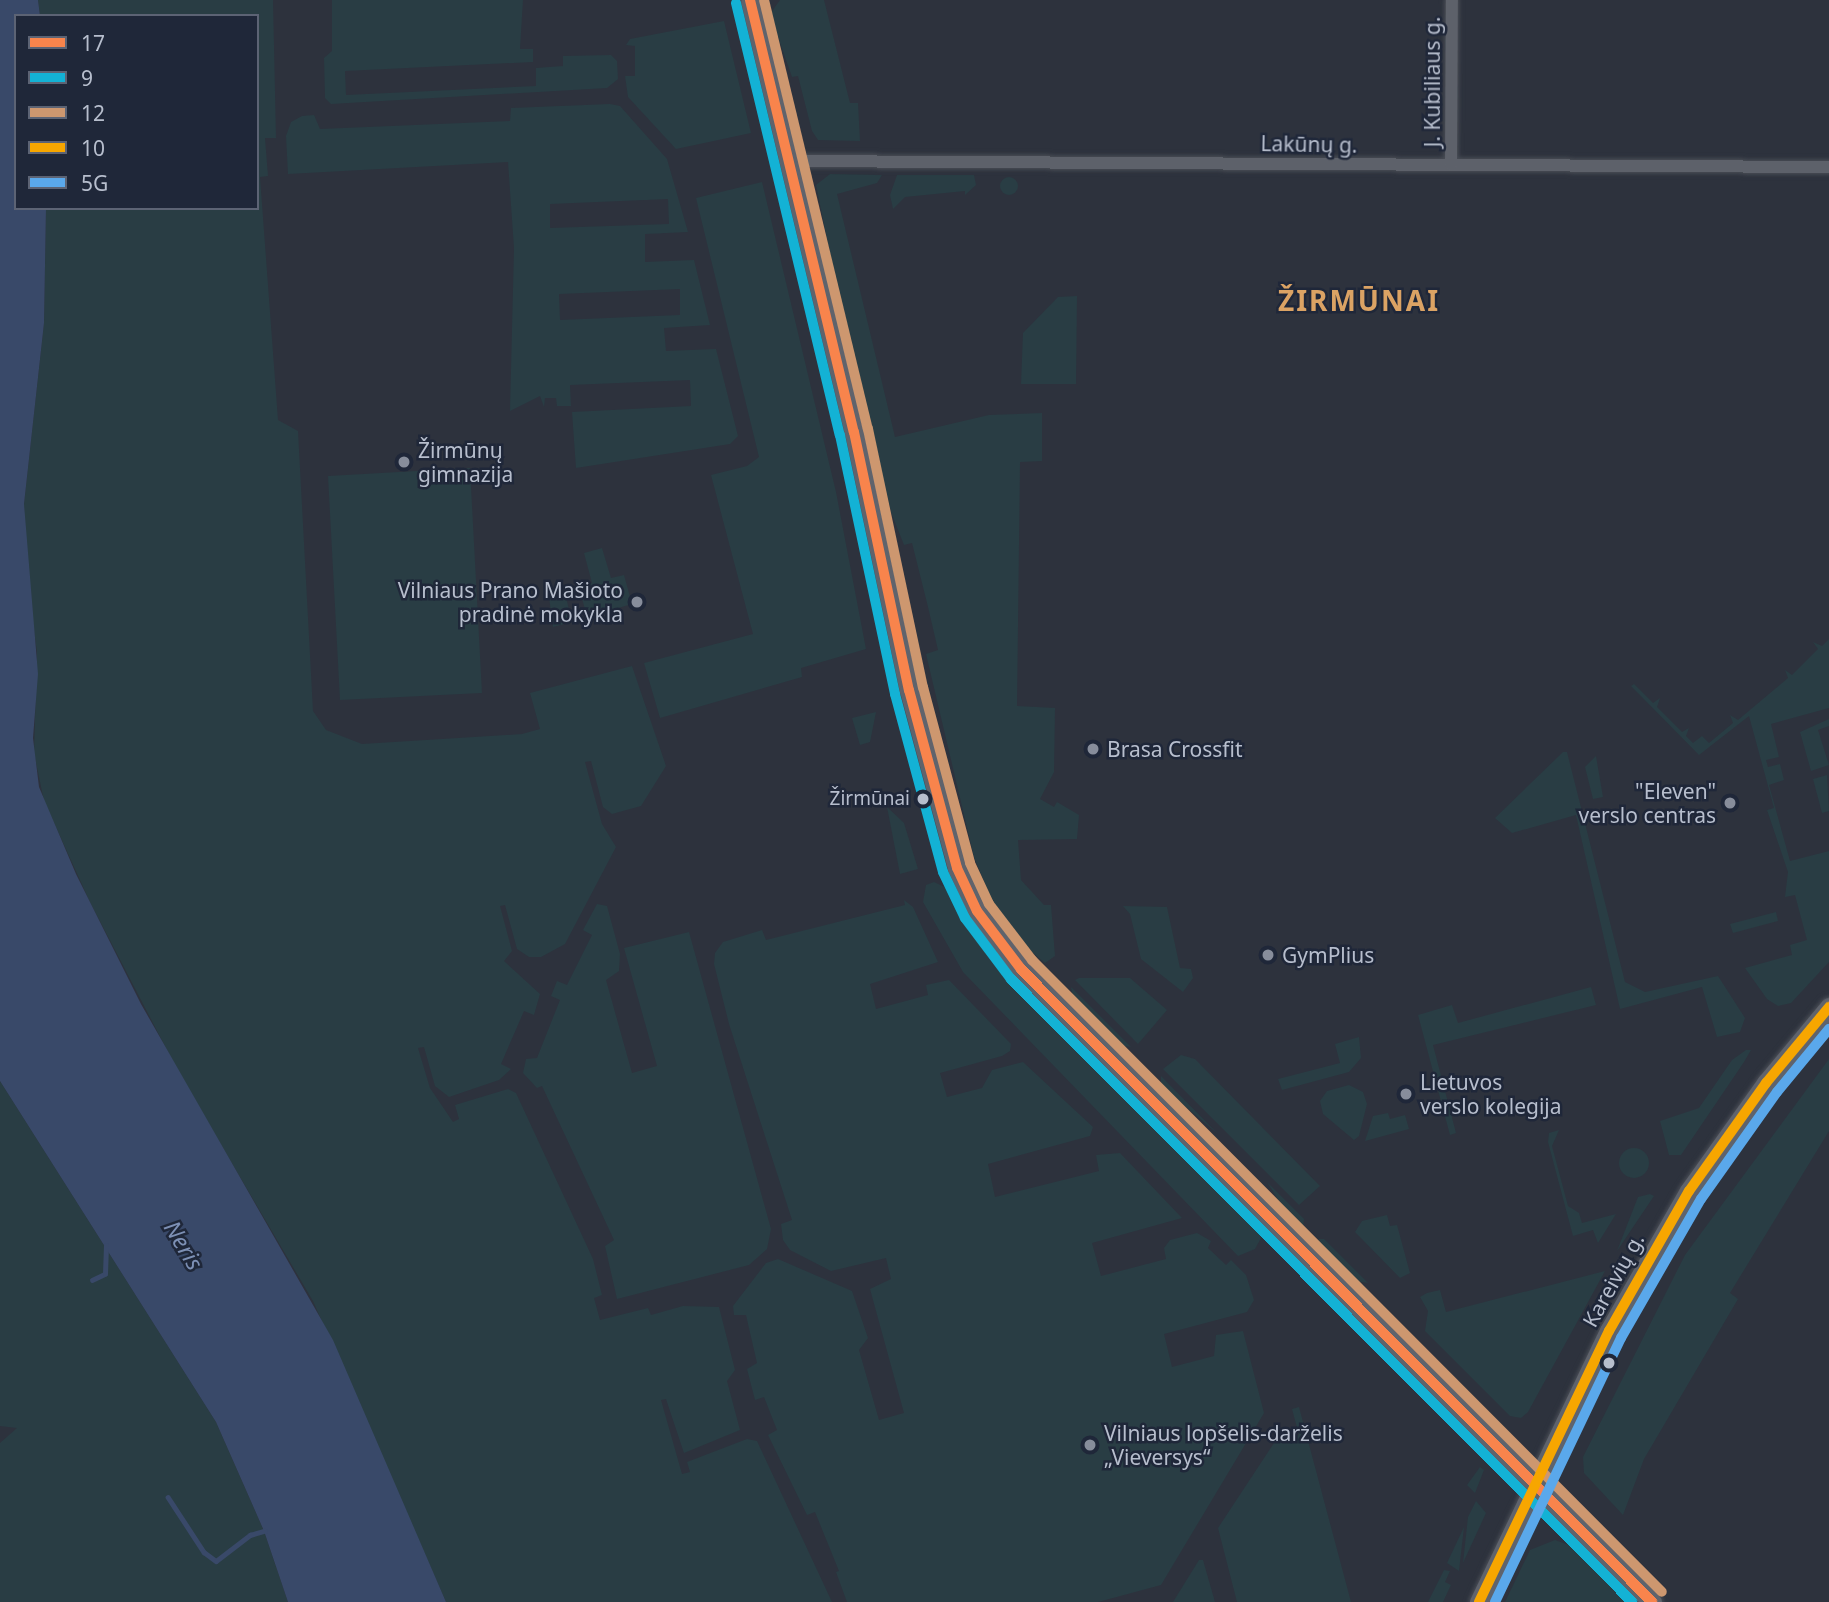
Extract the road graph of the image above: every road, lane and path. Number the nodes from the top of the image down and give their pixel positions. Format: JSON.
{"nodes":[{"id":1,"x":750,"y":0,"type":"edge"},
{"id":2,"x":1452,"y":0,"type":"edge"},
{"id":3,"x":788,"y":162,"type":"junction"},
{"id":4,"x":1451,"y":165,"type":"junction"},
{"id":5,"x":1829,"y":167,"type":"edge"},
{"id":6,"x":1829,"y":1007,"type":"edge"},
{"id":7,"x":1536,"y":1486,"type":"junction"},
{"id":8,"x":1479,"y":1602,"type":"edge"},
{"id":9,"x":1652,"y":1602,"type":"edge"}],
"edges":[{"from":1,"to":3,"type":"main road"},
{"from":2,"to":4,"type":"street","name":"J. Kubiliaus g."},
{"from":3,"to":4,"type":"street","name":"Lakūnų g."},
{"from":3,"to":7,"type":"main road"},
{"from":4,"to":5,"type":"street","name":"Lakūnų g."},
{"from":6,"to":7,"type":"main road","name":"Kareivių g."},
{"from":7,"to":8,"type":"main road","name":"Kareivių g."},
{"from":7,"to":9,"type":"main road"}]}
